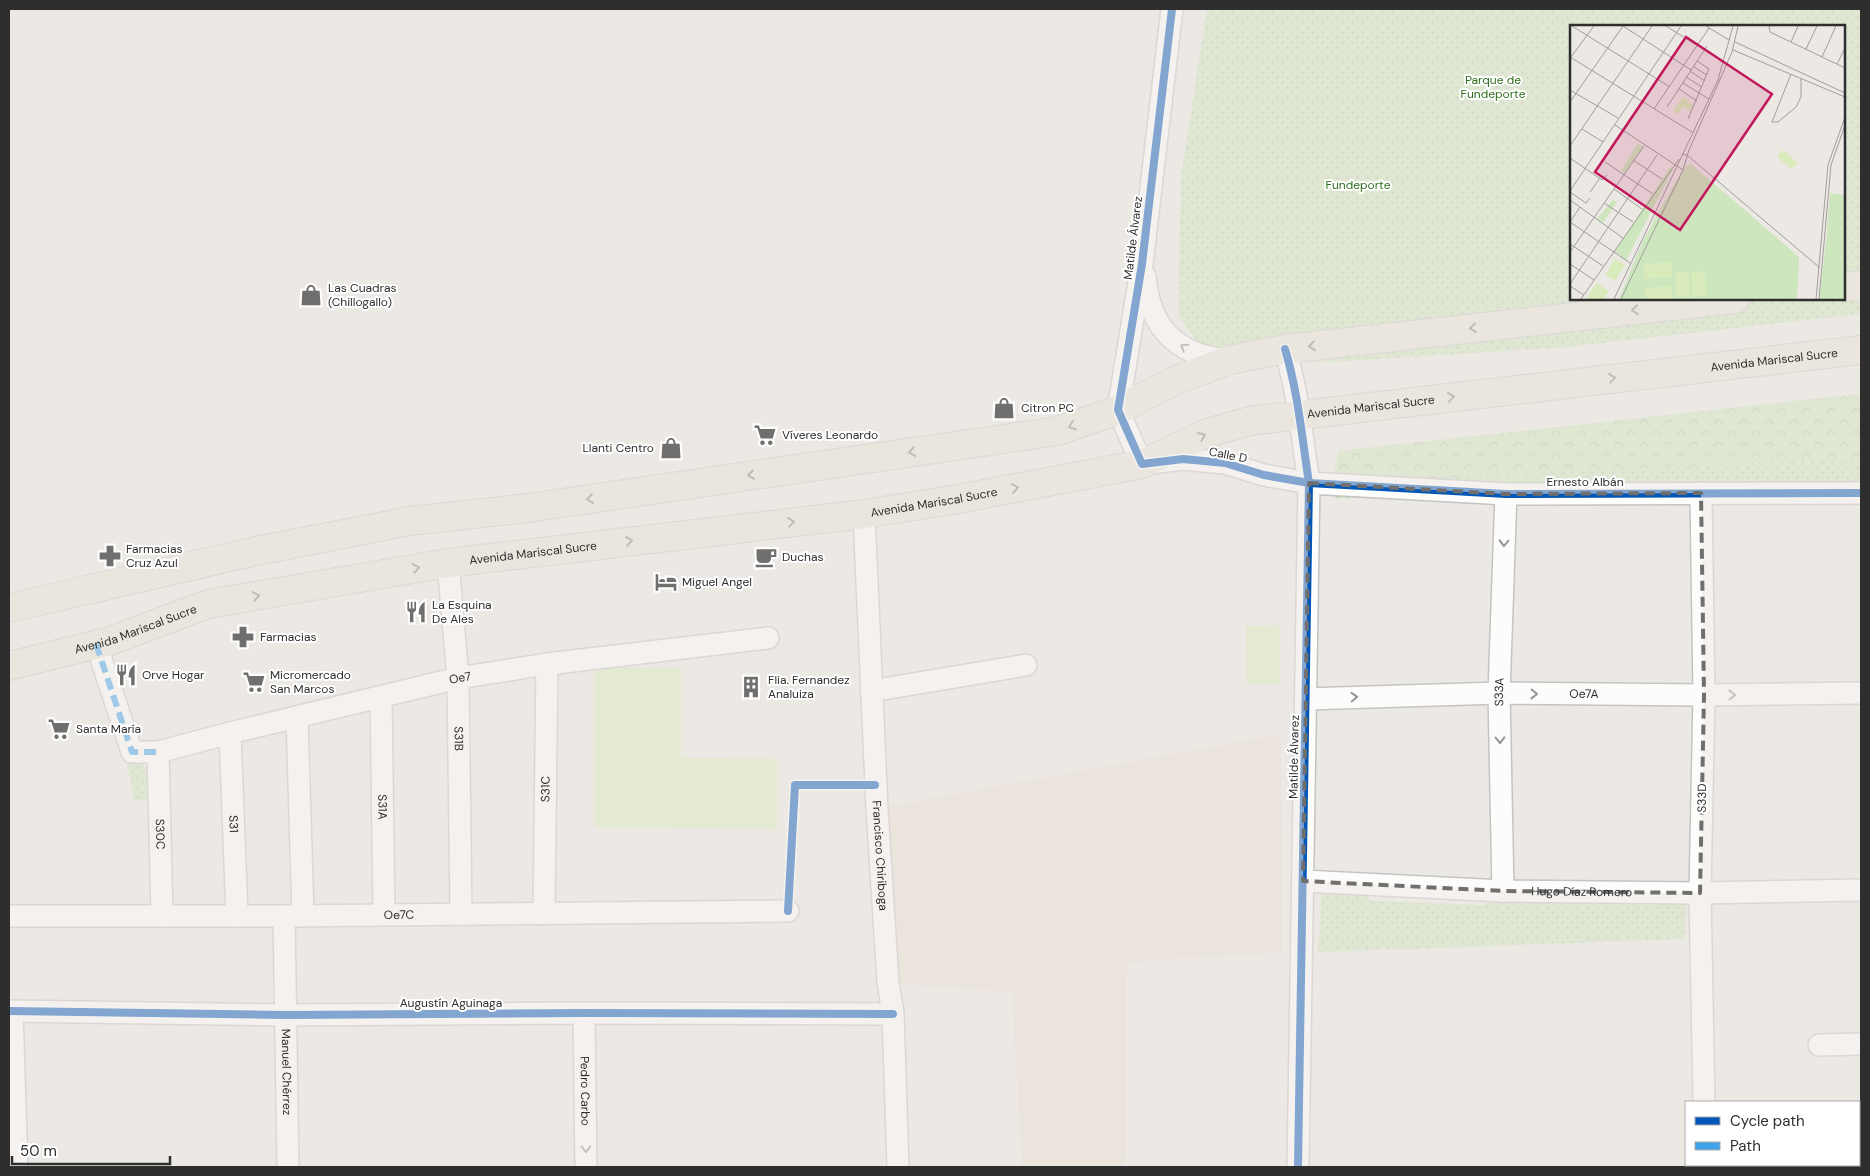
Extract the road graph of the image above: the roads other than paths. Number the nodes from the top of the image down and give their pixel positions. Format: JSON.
{"nodes":[{"id":1,"x":1172,"y":9,"type":"edge"},
{"id":2,"x":1142,"y":264,"type":"junction"},
{"id":3,"x":1861,"y":285,"type":"edge"},
{"id":4,"x":1845,"y":287,"type":"edge"},
{"id":5,"x":1726,"y":300,"type":"edge"},
{"id":6,"x":1285,"y":349,"type":"junction"},
{"id":7,"x":1861,"y":350,"type":"edge"},
{"id":8,"x":1230,"y":360,"type":"junction"},
{"id":9,"x":1118,"y":410,"type":"junction"},
{"id":10,"x":1298,"y":414,"type":"junction"},
{"id":11,"x":1142,"y":464,"type":"junction"},
{"id":12,"x":1308,"y":483,"type":"junction"},
{"id":13,"x":1701,"y":493,"type":"junction"},
{"id":14,"x":1861,"y":493,"type":"edge"},
{"id":15,"x":1506,"y":494,"type":"junction"},
{"id":16,"x":864,"y":514,"type":"junction"},
{"id":17,"x":448,"y":563,"type":"junction"},
{"id":18,"x":203,"y":605,"type":"junction"},
{"id":19,"x":9,"y":608,"type":"edge"},
{"id":20,"x":768,"y":638,"type":"dead end"},
{"id":21,"x":96,"y":644,"type":"junction"},
{"id":22,"x":9,"y":652,"type":"edge"},
{"id":23,"x":547,"y":664,"type":"junction"},
{"id":24,"x":1026,"y":664,"type":"dead end"},
{"id":25,"x":9,"y":666,"type":"edge"},
{"id":26,"x":458,"y":678,"type":"junction"},
{"id":27,"x":871,"y":691,"type":"junction"},
{"id":28,"x":1499,"y":693,"type":"junction"},
{"id":29,"x":1861,"y":693,"type":"edge"},
{"id":30,"x":1704,"y":695,"type":"junction"},
{"id":31,"x":381,"y":698,"type":"junction"},
{"id":32,"x":1306,"y":699,"type":"junction"},
{"id":33,"x":297,"y":717,"type":"junction"},
{"id":34,"x":230,"y":733,"type":"junction"},
{"id":35,"x":158,"y":752,"type":"junction"},
{"id":36,"x":1303,"y":881,"type":"junction"},
{"id":37,"x":1861,"y":890,"type":"edge"},
{"id":38,"x":1503,"y":891,"type":"junction"},
{"id":39,"x":1700,"y":892,"type":"junction"},
{"id":40,"x":788,"y":911,"type":"dead end"},
{"id":41,"x":461,"y":914,"type":"junction"},
{"id":42,"x":544,"y":914,"type":"junction"},
{"id":43,"x":384,"y":915,"type":"junction"},
{"id":44,"x":9,"y":916,"type":"edge"},
{"id":45,"x":162,"y":916,"type":"junction"},
{"id":46,"x":237,"y":916,"type":"junction"},
{"id":47,"x":294,"y":916,"type":"junction"},
{"id":48,"x":10,"y":1011,"type":"edge"},
{"id":49,"x":584,"y":1013,"type":"junction"},
{"id":50,"x":893,"y":1014,"type":"junction"},
{"id":51,"x":286,"y":1015,"type":"junction"},
{"id":52,"x":1861,"y":1044,"type":"edge"},
{"id":53,"x":1819,"y":1045,"type":"dead end"},
{"id":54,"x":1704,"y":1101,"type":"edge"},
{"id":55,"x":17,"y":1167,"type":"edge"},
{"id":56,"x":288,"y":1167,"type":"edge"},
{"id":57,"x":586,"y":1167,"type":"edge"},
{"id":58,"x":898,"y":1167,"type":"edge"},
{"id":59,"x":1298,"y":1167,"type":"edge"}],
"edges":[{"from":1,"to":2,"type":"street","name":"Matilde Álvarez"},
{"from":8,"to":2,"type":"street","name":"Matilde Álvarez","one_way":true},
{"from":2,"to":9,"type":"street","name":"Matilde Álvarez"},
{"from":3,"to":4,"type":"main road"},
{"from":5,"to":6,"type":"main road","one_way":true},
{"from":6,"to":8,"type":"main road"},
{"from":6,"to":10,"type":"street","name":"Matilde Álvarez"},
{"from":10,"to":7,"type":"main road","name":"Avenida Mariscal Sucre","one_way":true},
{"from":8,"to":9,"type":"main road"},
{"from":9,"to":11,"type":"street"},
{"from":9,"to":19,"type":"main road","one_way":true},
{"from":11,"to":10,"type":"main road","name":"Avenida Mariscal Sucre","one_way":true},
{"from":10,"to":12,"type":"street","name":"Matilde Álvarez"},
{"from":11,"to":12,"type":"street","name":"Calle D"},
{"from":16,"to":11,"type":"main road","name":"Avenida Mariscal Sucre","one_way":true},
{"from":12,"to":15,"type":"street","name":"Ernesto Albán"},
{"from":12,"to":32,"type":"street","name":"Matilde Álvarez"},
{"from":13,"to":14,"type":"street","name":"Ernesto Albán"},
{"from":13,"to":15,"type":"street","name":"Ernesto Albán"},
{"from":13,"to":30,"type":"street","name":"S33D"},
{"from":15,"to":28,"type":"street","name":"S33A","one_way":true},
{"from":17,"to":16,"type":"main road","name":"Avenida Mariscal Sucre","one_way":true},
{"from":16,"to":27,"type":"street","name":"Francisco Chiriboga"},
{"from":18,"to":17,"type":"main road","name":"Avenida Mariscal Sucre","one_way":true},
{"from":17,"to":26,"type":"street","name":"S31B"},
{"from":18,"to":21,"type":"main road","name":"Avenida Mariscal Sucre"},
{"from":18,"to":22,"type":"main road"},
{"from":20,"to":23,"type":"street","name":"Oe7"},
{"from":21,"to":25,"type":"main road","name":"Avenida Mariscal Sucre"},
{"from":21,"to":35,"type":"street","name":"Oe7"},
{"from":23,"to":26,"type":"street","name":"Oe7"},
{"from":23,"to":42,"type":"street","name":"S31C"},
{"from":24,"to":27,"type":"street"},
{"from":26,"to":31,"type":"street","name":"Oe7"},
{"from":26,"to":41,"type":"street","name":"S31B"},
{"from":27,"to":50,"type":"street","name":"Francisco Chiriboga"},
{"from":28,"to":30,"type":"street","name":"Oe7A","one_way":true},
{"from":32,"to":28,"type":"street","name":"Oe7A","one_way":true},
{"from":28,"to":38,"type":"street","name":"S33A","one_way":true},
{"from":30,"to":29,"type":"street","name":"Oe7A","one_way":true},
{"from":30,"to":39,"type":"street","name":"S33D"},
{"from":31,"to":33,"type":"street","name":"Oe7"},
{"from":31,"to":43,"type":"street","name":"S31A"},
{"from":32,"to":36,"type":"street","name":"Matilde Álvarez"},
{"from":33,"to":34,"type":"street","name":"Oe7"},
{"from":33,"to":47,"type":"street","name":"Manuel Chérrez"},
{"from":34,"to":35,"type":"street","name":"Oe7"},
{"from":34,"to":46,"type":"street","name":"S31"},
{"from":35,"to":45,"type":"street","name":"S30C"},
{"from":36,"to":38,"type":"street","name":"Hugo Díaz Romero"},
{"from":36,"to":59,"type":"street","name":"Matilde Álvarez"},
{"from":37,"to":39,"type":"street","name":"Hugo Díaz Romero"},
{"from":38,"to":39,"type":"street","name":"Hugo Díaz Romero"},
{"from":39,"to":54,"type":"street","name":"S33D"},
{"from":40,"to":42,"type":"street","name":"Oe7C"},
{"from":41,"to":42,"type":"street","name":"Oe7C"},
{"from":41,"to":43,"type":"street","name":"Oe7C"},
{"from":43,"to":47,"type":"street","name":"Oe7C"},
{"from":44,"to":45,"type":"street","name":"Oe7C"},
{"from":45,"to":46,"type":"street","name":"Oe7C"},
{"from":46,"to":47,"type":"street","name":"Oe7C"},
{"from":47,"to":51,"type":"street","name":"Manuel Chérrez"},
{"from":48,"to":51,"type":"street","name":"Augustín Aguinaga"},
{"from":48,"to":55,"type":"street"},
{"from":49,"to":50,"type":"street","name":"Augustín Aguinaga"},
{"from":49,"to":51,"type":"street","name":"Augustín Aguinaga"},
{"from":49,"to":57,"type":"street","name":"Pedro Carbo","one_way":true},
{"from":50,"to":58,"type":"street","name":"Francisco Chiriboga"},
{"from":51,"to":56,"type":"street","name":"Manuel Chérrez"},
{"from":52,"to":53,"type":"street"}]}
